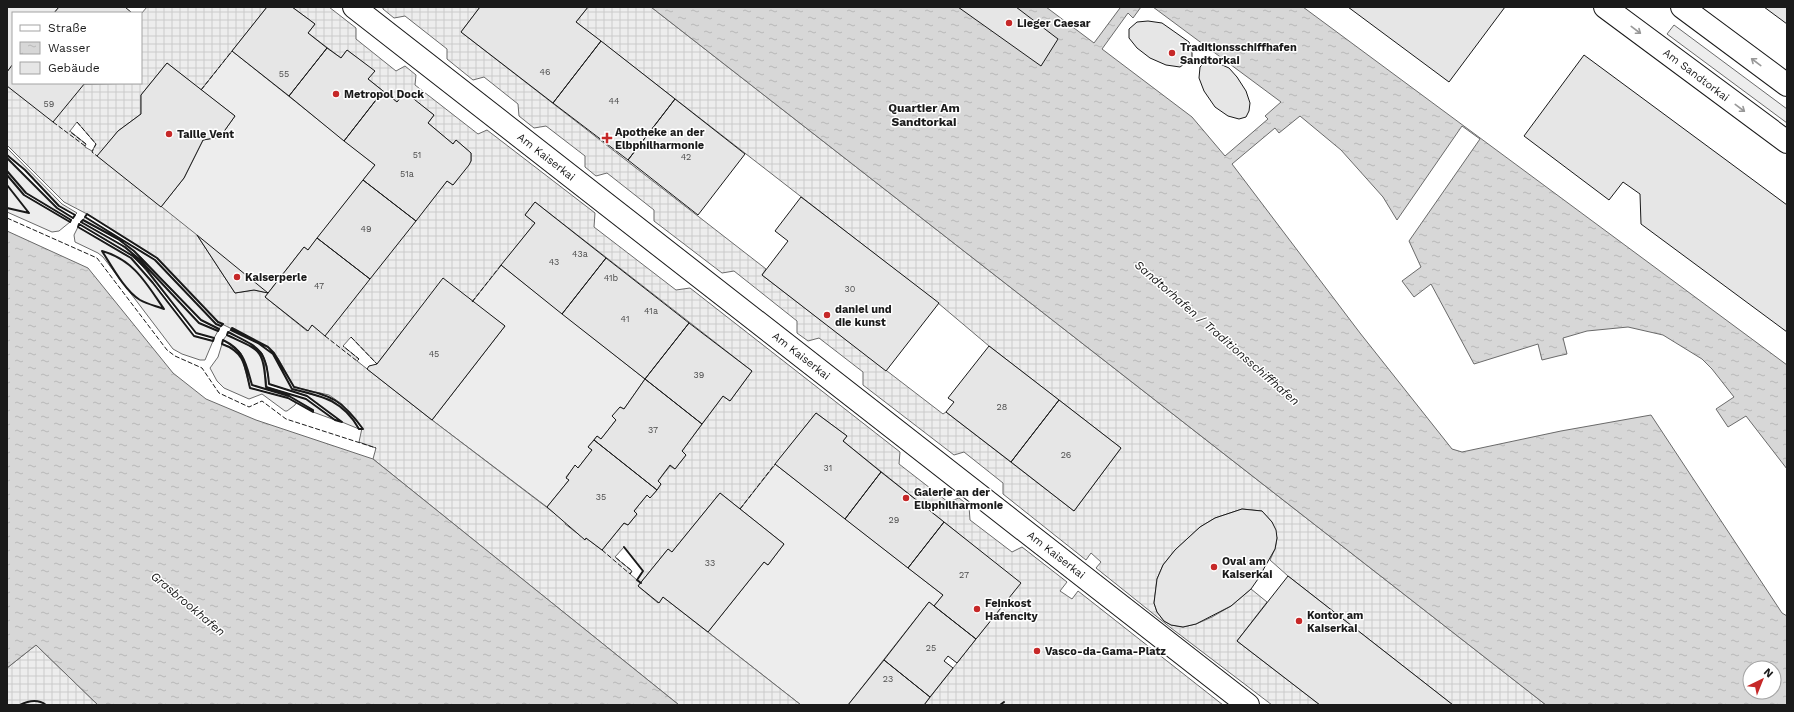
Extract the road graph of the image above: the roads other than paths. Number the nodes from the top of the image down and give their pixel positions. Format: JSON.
{"nodes":[{"id":1,"x":354,"y":7,"type":"edge"},
{"id":2,"x":1605,"y":7,"type":"edge"},
{"id":3,"x":1682,"y":7,"type":"edge"},
{"id":4,"x":1787,"y":85,"type":"edge"},
{"id":5,"x":1787,"y":142,"type":"edge"},
{"id":6,"x":1248,"y":705,"type":"edge"}],
"edges":[{"from":1,"to":6,"type":"street","name":"Am Kaiserkai"},
{"from":2,"to":5,"type":"street","name":"Am Sandtorkai","one_way":true},
{"from":4,"to":3,"type":"street","one_way":true}]}
